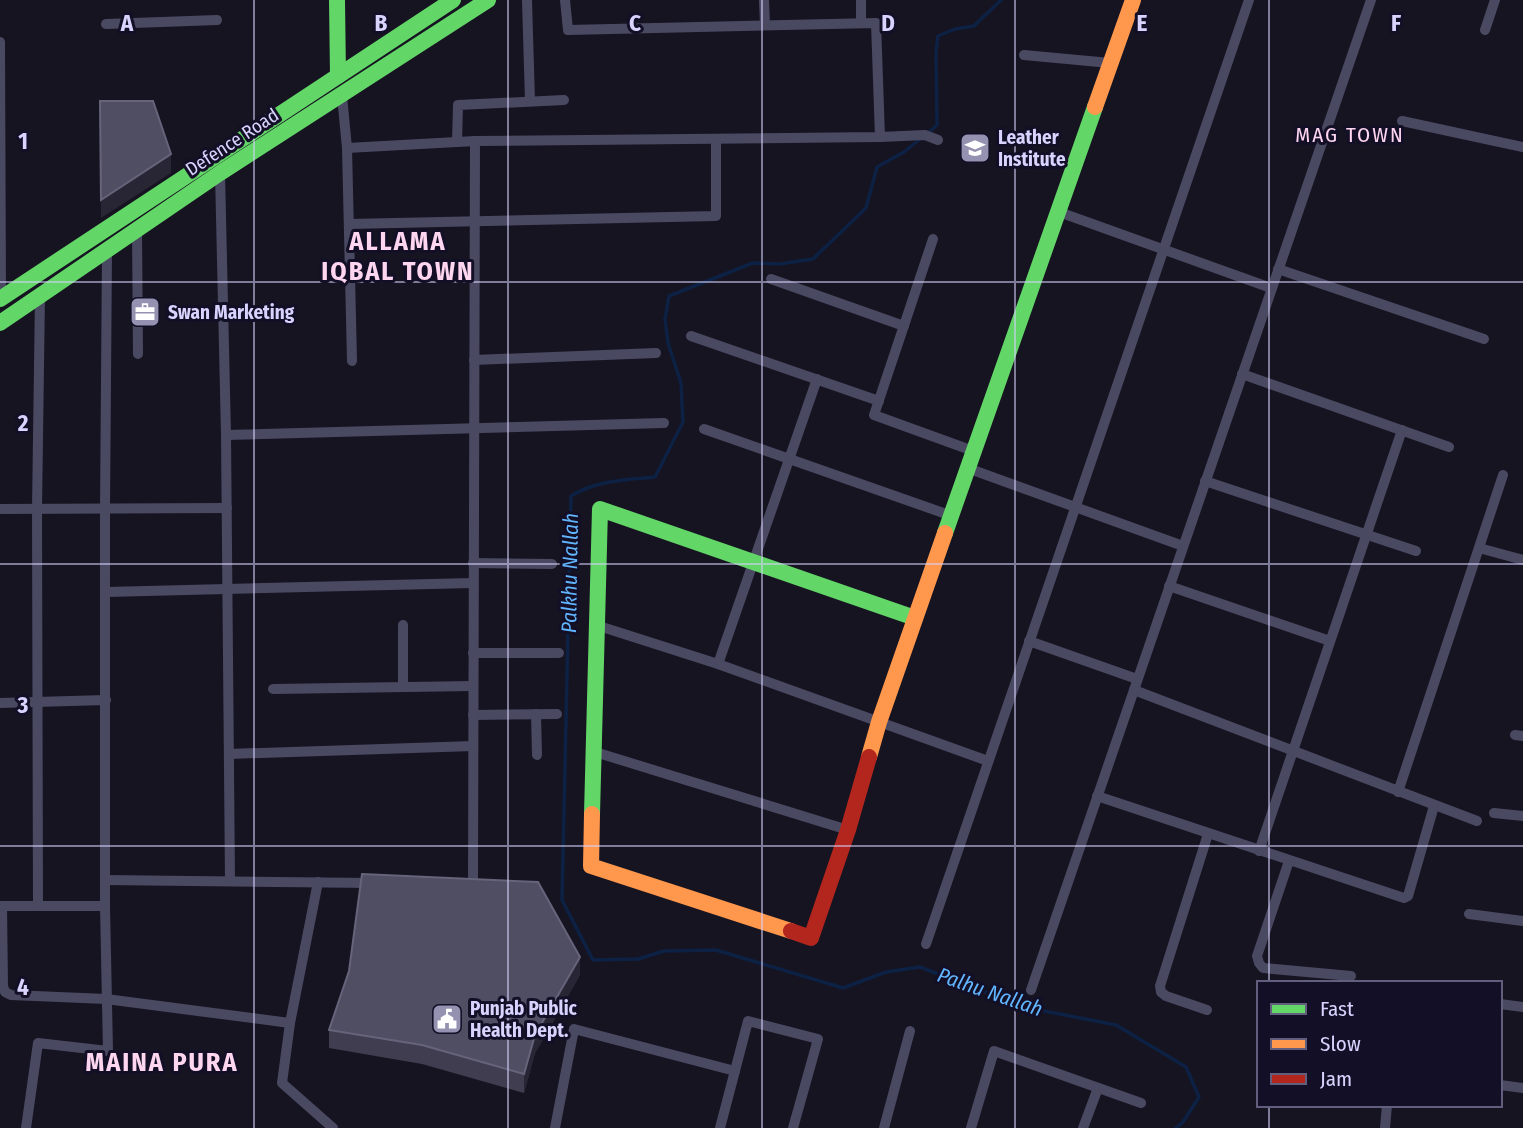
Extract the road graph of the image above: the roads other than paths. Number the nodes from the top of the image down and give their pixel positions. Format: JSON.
{"nodes":[{"id":1,"x":337,"y":0,"type":"edge"},
{"id":2,"x":453,"y":0,"type":"edge"},
{"id":3,"x":488,"y":0,"type":"edge"},
{"id":4,"x":527,"y":0,"type":"edge"},
{"id":5,"x":565,"y":0,"type":"edge"},
{"id":6,"x":764,"y":0,"type":"edge"},
{"id":7,"x":861,"y":0,"type":"edge"},
{"id":8,"x":1133,"y":0,"type":"edge"},
{"id":9,"x":1250,"y":0,"type":"edge"},
{"id":10,"x":1371,"y":0,"type":"edge"},
{"id":11,"x":1495,"y":0,"type":"edge"},
{"id":12,"x":217,"y":20,"type":"dead end"},
{"id":13,"x":861,"y":23,"type":"junction"},
{"id":14,"x":106,"y":24,"type":"dead end"},
{"id":15,"x":765,"y":25,"type":"junction"},
{"id":16,"x":1485,"y":30,"type":"dead end"},
{"id":17,"x":0,"y":42,"type":"edge"},
{"id":18,"x":1024,"y":55,"type":"dead end"},
{"id":19,"x":363,"y":60,"type":"junction"},
{"id":20,"x":1111,"y":64,"type":"junction"},
{"id":21,"x":375,"y":74,"type":"junction"},
{"id":22,"x":338,"y":76,"type":"junction"},
{"id":23,"x":313,"y":93,"type":"junction"},
{"id":24,"x":342,"y":96,"type":"junction"},
{"id":25,"x":565,"y":100,"type":"dead end"},
{"id":26,"x":530,"y":101,"type":"junction"},
{"id":27,"x":324,"y":108,"type":"junction"},
{"id":28,"x":1402,"y":121,"type":"dead end"},
{"id":29,"x":880,"y":137,"type":"junction"},
{"id":30,"x":716,"y":139,"type":"junction"},
{"id":31,"x":938,"y":140,"type":"dead end"},
{"id":32,"x":475,"y":141,"type":"junction"},
{"id":33,"x":457,"y":142,"type":"junction"},
{"id":34,"x":1523,"y":147,"type":"edge"},
{"id":35,"x":347,"y":148,"type":"junction"},
{"id":36,"x":220,"y":173,"type":"junction"},
{"id":37,"x":1059,"y":212,"type":"junction"},
{"id":38,"x":475,"y":221,"type":"junction"},
{"id":39,"x":349,"y":224,"type":"junction"},
{"id":40,"x":111,"y":226,"type":"junction"},
{"id":41,"x":137,"y":230,"type":"junction"},
{"id":42,"x":933,"y":239,"type":"dead end"},
{"id":43,"x":114,"y":245,"type":"junction"},
{"id":44,"x":1163,"y":251,"type":"junction"},
{"id":45,"x":1278,"y":269,"type":"junction"},
{"id":46,"x":771,"y":279,"type":"dead end"},
{"id":47,"x":1271,"y":288,"type":"junction"},
{"id":48,"x":40,"y":295,"type":"junction"},
{"id":49,"x":0,"y":299,"type":"edge"},
{"id":50,"x":0,"y":323,"type":"edge"},
{"id":51,"x":904,"y":326,"type":"junction"},
{"id":52,"x":691,"y":336,"type":"dead end"},
{"id":53,"x":1484,"y":339,"type":"dead end"},
{"id":54,"x":656,"y":353,"type":"dead end"},
{"id":55,"x":138,"y":354,"type":"dead end"},
{"id":56,"x":474,"y":360,"type":"junction"},
{"id":57,"x":352,"y":361,"type":"dead end"},
{"id":58,"x":1242,"y":374,"type":"junction"},
{"id":59,"x":817,"y":379,"type":"junction"},
{"id":60,"x":879,"y":401,"type":"junction"},
{"id":61,"x":664,"y":424,"type":"dead end"},
{"id":62,"x":474,"y":427,"type":"junction"},
{"id":63,"x":704,"y":429,"type":"dead end"},
{"id":64,"x":1402,"y":430,"type":"junction"},
{"id":65,"x":226,"y":435,"type":"junction"},
{"id":66,"x":1449,"y":447,"type":"dead end"},
{"id":67,"x":976,"y":452,"type":"junction"},
{"id":68,"x":790,"y":460,"type":"junction"},
{"id":69,"x":970,"y":469,"type":"junction"},
{"id":70,"x":1503,"y":475,"type":"dead end"},
{"id":71,"x":1205,"y":481,"type":"junction"},
{"id":72,"x":1074,"y":507,"type":"junction"},
{"id":73,"x":227,"y":508,"type":"junction"},
{"id":74,"x":0,"y":509,"type":"edge"},
{"id":75,"x":37,"y":509,"type":"junction"},
{"id":76,"x":104,"y":509,"type":"junction"},
{"id":77,"x":952,"y":516,"type":"junction"},
{"id":78,"x":1366,"y":534,"type":"junction"},
{"id":79,"x":1183,"y":546,"type":"junction"},
{"id":80,"x":1479,"y":548,"type":"junction"},
{"id":81,"x":1416,"y":551,"type":"dead end"},
{"id":82,"x":1523,"y":560,"type":"edge"},
{"id":83,"x":754,"y":561,"type":"junction"},
{"id":84,"x":474,"y":564,"type":"junction"},
{"id":85,"x":552,"y":564,"type":"dead end"},
{"id":86,"x":473,"y":583,"type":"junction"},
{"id":87,"x":1169,"y":586,"type":"junction"},
{"id":88,"x":228,"y":587,"type":"junction"},
{"id":89,"x":106,"y":592,"type":"junction"},
{"id":90,"x":915,"y":618,"type":"junction"},
{"id":91,"x":402,"y":625,"type":"dead end"},
{"id":92,"x":598,"y":626,"type":"junction"},
{"id":93,"x":1330,"y":640,"type":"junction"},
{"id":94,"x":1029,"y":641,"type":"junction"},
{"id":95,"x":473,"y":653,"type":"junction"},
{"id":96,"x":559,"y":653,"type":"dead end"},
{"id":97,"x":718,"y":664,"type":"junction"},
{"id":98,"x":1135,"y":684,"type":"junction"},
{"id":99,"x":473,"y":686,"type":"junction"},
{"id":100,"x":403,"y":687,"type":"junction"},
{"id":101,"x":273,"y":689,"type":"dead end"},
{"id":102,"x":106,"y":699,"type":"junction"},
{"id":103,"x":37,"y":701,"type":"junction"},
{"id":104,"x":0,"y":702,"type":"edge"},
{"id":105,"x":537,"y":714,"type":"junction"},
{"id":106,"x":557,"y":714,"type":"dead end"},
{"id":107,"x":473,"y":715,"type":"junction"},
{"id":108,"x":879,"y":722,"type":"junction"},
{"id":109,"x":473,"y":746,"type":"junction"},
{"id":110,"x":1293,"y":751,"type":"junction"},
{"id":111,"x":595,"y":752,"type":"junction"},
{"id":112,"x":229,"y":754,"type":"junction"},
{"id":113,"x":537,"y":755,"type":"dead end"},
{"id":114,"x":988,"y":761,"type":"junction"},
{"id":115,"x":1398,"y":792,"type":"junction"},
{"id":116,"x":1097,"y":796,"type":"junction"},
{"id":117,"x":1434,"y":806,"type":"junction"},
{"id":118,"x":1494,"y":813,"type":"dead end"},
{"id":119,"x":1523,"y":816,"type":"edge"},
{"id":120,"x":1477,"y":821,"type":"dead end"},
{"id":121,"x":848,"y":830,"type":"junction"},
{"id":122,"x":1208,"y":834,"type":"junction"},
{"id":123,"x":1259,"y":851,"type":"junction"},
{"id":124,"x":1289,"y":861,"type":"junction"},
{"id":125,"x":105,"y":880,"type":"junction"},
{"id":126,"x":230,"y":881,"type":"junction"},
{"id":127,"x":318,"y":883,"type":"junction"},
{"id":128,"x":383,"y":883,"type":"edge"},
{"id":129,"x":447,"y":884,"type":"edge"},
{"id":130,"x":1,"y":906,"type":"edge"},
{"id":131,"x":37,"y":906,"type":"junction"},
{"id":132,"x":105,"y":906,"type":"junction"},
{"id":133,"x":1469,"y":914,"type":"dead end"},
{"id":134,"x":1523,"y":921,"type":"edge"},
{"id":135,"x":926,"y":944,"type":"dead end"},
{"id":136,"x":1351,"y":976,"type":"dead end"},
{"id":137,"x":1031,"y":990,"type":"dead end"},
{"id":138,"x":106,"y":999,"type":"junction"},
{"id":139,"x":1502,"y":1004,"type":"edge"},
{"id":140,"x":1523,"y":1007,"type":"edge"},
{"id":141,"x":1208,"y":1010,"type":"dead end"},
{"id":142,"x":290,"y":1023,"type":"junction"},
{"id":143,"x":909,"y":1031,"type":"dead end"},
{"id":144,"x":735,"y":1071,"type":"junction"},
{"id":145,"x":1502,"y":1085,"type":"edge"},
{"id":146,"x":1098,"y":1088,"type":"junction"},
{"id":147,"x":1523,"y":1088,"type":"edge"},
{"id":148,"x":1141,"y":1104,"type":"dead end"},
{"id":149,"x":1387,"y":1107,"type":"edge"},
{"id":150,"x":26,"y":1128,"type":"edge"},
{"id":151,"x":333,"y":1128,"type":"edge"},
{"id":152,"x":555,"y":1128,"type":"edge"},
{"id":153,"x":720,"y":1128,"type":"edge"},
{"id":154,"x":793,"y":1128,"type":"edge"},
{"id":155,"x":884,"y":1128,"type":"edge"},
{"id":156,"x":971,"y":1128,"type":"edge"},
{"id":157,"x":1083,"y":1128,"type":"edge"},
{"id":158,"x":1385,"y":1128,"type":"edge"}],
"edges":[{"from":1,"to":22,"type":"street"},
{"from":2,"to":19,"type":"street","name":"Defence Road"},
{"from":3,"to":21,"type":"street","name":"Defence Road"},
{"from":4,"to":26,"type":"street"},
{"from":5,"to":15,"type":"street"},
{"from":6,"to":15,"type":"street"},
{"from":7,"to":13,"type":"street"},
{"from":8,"to":20,"type":"street"},
{"from":9,"to":44,"type":"street"},
{"from":10,"to":45,"type":"street"},
{"from":11,"to":16,"type":"street"},
{"from":12,"to":14,"type":"street"},
{"from":13,"to":15,"type":"street"},
{"from":13,"to":29,"type":"street"},
{"from":17,"to":49,"type":"street"},
{"from":18,"to":20,"type":"street"},
{"from":19,"to":21,"type":"street"},
{"from":19,"to":22,"type":"street","name":"Defence Road"},
{"from":20,"to":37,"type":"street"},
{"from":21,"to":24,"type":"street","name":"Defence Road"},
{"from":22,"to":23,"type":"street","name":"Defence Road"},
{"from":23,"to":27,"type":"street"},
{"from":23,"to":40,"type":"street","name":"Defence Road"},
{"from":24,"to":27,"type":"street","name":"Defence Road"},
{"from":24,"to":35,"type":"street"},
{"from":25,"to":26,"type":"street"},
{"from":26,"to":33,"type":"street"},
{"from":27,"to":36,"type":"street","name":"Defence Road"},
{"from":28,"to":34,"type":"street"},
{"from":29,"to":30,"type":"street"},
{"from":29,"to":31,"type":"street"},
{"from":30,"to":32,"type":"street"},
{"from":30,"to":38,"type":"street"},
{"from":32,"to":33,"type":"street"},
{"from":32,"to":38,"type":"street"},
{"from":33,"to":35,"type":"street"},
{"from":35,"to":39,"type":"street"},
{"from":36,"to":41,"type":"street","name":"Defence Road"},
{"from":36,"to":65,"type":"street"},
{"from":37,"to":44,"type":"street"},
{"from":37,"to":67,"type":"street"},
{"from":38,"to":39,"type":"street"},
{"from":38,"to":56,"type":"street"},
{"from":39,"to":57,"type":"street"},
{"from":40,"to":43,"type":"street"},
{"from":40,"to":49,"type":"street","name":"Defence Road"},
{"from":41,"to":43,"type":"street","name":"Defence Road"},
{"from":41,"to":55,"type":"street"},
{"from":42,"to":51,"type":"street"},
{"from":43,"to":48,"type":"street","name":"Defence Road"},
{"from":43,"to":76,"type":"street"},
{"from":44,"to":47,"type":"street"},
{"from":44,"to":72,"type":"street"},
{"from":45,"to":47,"type":"street"},
{"from":45,"to":53,"type":"street"},
{"from":46,"to":51,"type":"street"},
{"from":47,"to":58,"type":"street"},
{"from":48,"to":50,"type":"street","name":"Defence Road"},
{"from":48,"to":75,"type":"street"},
{"from":51,"to":60,"type":"street"},
{"from":52,"to":59,"type":"street"},
{"from":54,"to":56,"type":"street"},
{"from":56,"to":62,"type":"street"},
{"from":58,"to":64,"type":"street"},
{"from":58,"to":71,"type":"street"},
{"from":59,"to":60,"type":"street"},
{"from":59,"to":68,"type":"street"},
{"from":60,"to":67,"type":"street"},
{"from":61,"to":62,"type":"street"},
{"from":62,"to":65,"type":"street"},
{"from":62,"to":84,"type":"street"},
{"from":63,"to":68,"type":"street"},
{"from":64,"to":66,"type":"street"},
{"from":64,"to":78,"type":"street"},
{"from":65,"to":73,"type":"street"},
{"from":67,"to":69,"type":"street"},
{"from":68,"to":77,"type":"street"},
{"from":68,"to":83,"type":"street"},
{"from":69,"to":72,"type":"street"},
{"from":69,"to":77,"type":"street"},
{"from":70,"to":80,"type":"street"},
{"from":71,"to":78,"type":"street"},
{"from":71,"to":79,"type":"street"},
{"from":72,"to":79,"type":"street"},
{"from":72,"to":94,"type":"street"},
{"from":73,"to":76,"type":"street"},
{"from":73,"to":88,"type":"street"},
{"from":74,"to":75,"type":"street"},
{"from":75,"to":76,"type":"street"},
{"from":75,"to":103,"type":"street"},
{"from":76,"to":89,"type":"street"},
{"from":77,"to":90,"type":"street"},
{"from":78,"to":81,"type":"street"},
{"from":78,"to":93,"type":"street"},
{"from":79,"to":87,"type":"street"},
{"from":80,"to":82,"type":"street"},
{"from":80,"to":115,"type":"street"},
{"from":83,"to":90,"type":"street"},
{"from":83,"to":92,"type":"street"},
{"from":83,"to":97,"type":"street"},
{"from":84,"to":85,"type":"street"},
{"from":84,"to":86,"type":"street"},
{"from":86,"to":88,"type":"street"},
{"from":86,"to":95,"type":"street"},
{"from":87,"to":93,"type":"street"},
{"from":87,"to":98,"type":"street"},
{"from":88,"to":89,"type":"street"},
{"from":88,"to":112,"type":"street"},
{"from":89,"to":102,"type":"street"},
{"from":90,"to":108,"type":"street"},
{"from":91,"to":100,"type":"street"},
{"from":92,"to":97,"type":"street"},
{"from":92,"to":111,"type":"street"},
{"from":93,"to":110,"type":"street"},
{"from":94,"to":98,"type":"street"},
{"from":94,"to":114,"type":"street"},
{"from":95,"to":96,"type":"street"},
{"from":95,"to":99,"type":"street"},
{"from":97,"to":108,"type":"street"},
{"from":98,"to":110,"type":"street"},
{"from":98,"to":116,"type":"street"},
{"from":99,"to":100,"type":"street"},
{"from":99,"to":107,"type":"street"},
{"from":100,"to":101,"type":"street"},
{"from":102,"to":103,"type":"street"},
{"from":102,"to":125,"type":"street"},
{"from":103,"to":104,"type":"street"},
{"from":103,"to":131,"type":"street"},
{"from":105,"to":106,"type":"street"},
{"from":105,"to":107,"type":"street"},
{"from":105,"to":113,"type":"street"},
{"from":107,"to":109,"type":"street"},
{"from":108,"to":114,"type":"street"},
{"from":108,"to":121,"type":"street"},
{"from":109,"to":112,"type":"street"},
{"from":109,"to":129,"type":"street"},
{"from":110,"to":115,"type":"street"},
{"from":110,"to":123,"type":"street"},
{"from":111,"to":121,"type":"street"},
{"from":111,"to":121,"type":"street"},
{"from":112,"to":126,"type":"street"},
{"from":114,"to":135,"type":"street"},
{"from":115,"to":117,"type":"street"},
{"from":116,"to":122,"type":"street"},
{"from":116,"to":137,"type":"street"},
{"from":117,"to":120,"type":"street"},
{"from":117,"to":124,"type":"street"},
{"from":118,"to":119,"type":"street"},
{"from":122,"to":123,"type":"street"},
{"from":122,"to":141,"type":"street"},
{"from":123,"to":124,"type":"street"},
{"from":124,"to":136,"type":"street"},
{"from":125,"to":126,"type":"street"},
{"from":125,"to":132,"type":"street"},
{"from":126,"to":127,"type":"street"},
{"from":127,"to":128,"type":"street"},
{"from":127,"to":142,"type":"street"},
{"from":130,"to":131,"type":"street"},
{"from":130,"to":138,"type":"street"},
{"from":131,"to":132,"type":"street"},
{"from":132,"to":138,"type":"street"},
{"from":133,"to":134,"type":"street"},
{"from":138,"to":142,"type":"street"},
{"from":138,"to":150,"type":"street"},
{"from":139,"to":140,"type":"street"},
{"from":142,"to":151,"type":"street"},
{"from":143,"to":155,"type":"street"},
{"from":144,"to":152,"type":"street"},
{"from":144,"to":153,"type":"street"},
{"from":144,"to":154,"type":"street"},
{"from":145,"to":147,"type":"street"},
{"from":146,"to":148,"type":"street"},
{"from":146,"to":156,"type":"street"},
{"from":146,"to":157,"type":"street"},
{"from":149,"to":158,"type":"street"}]}
